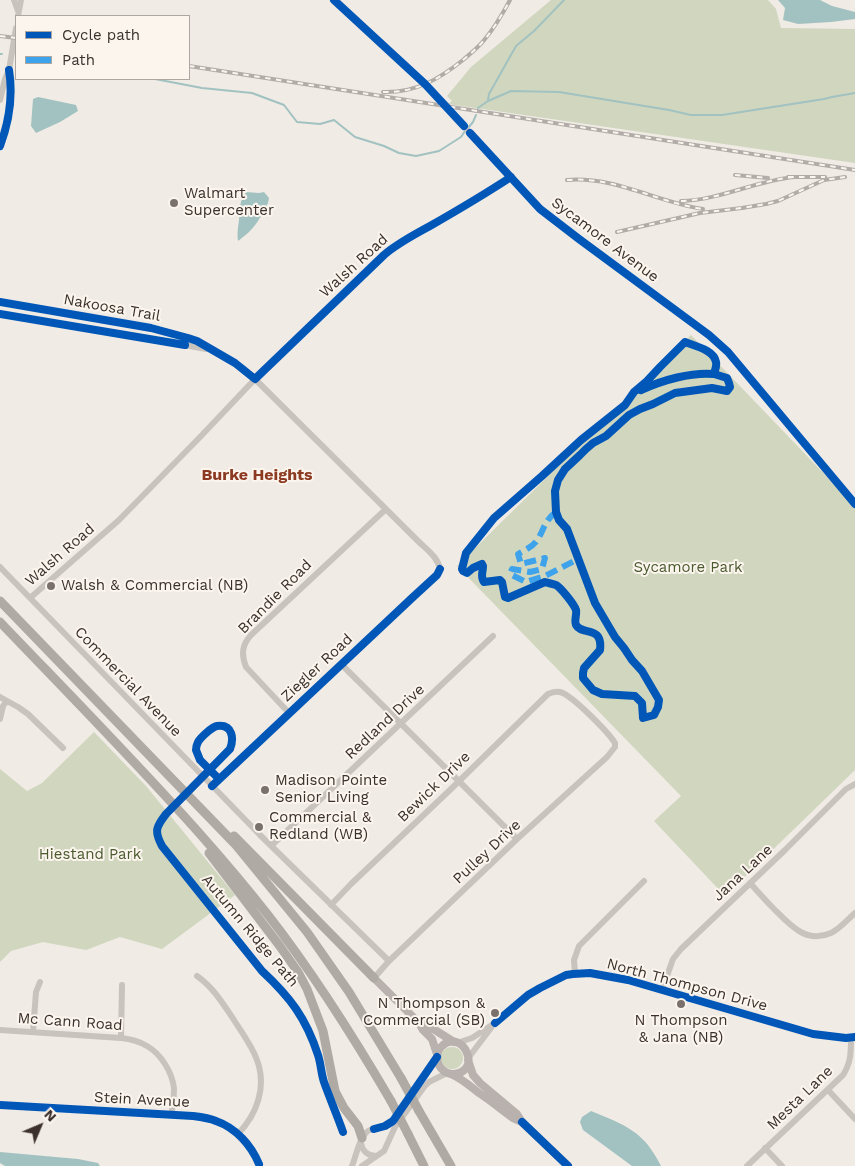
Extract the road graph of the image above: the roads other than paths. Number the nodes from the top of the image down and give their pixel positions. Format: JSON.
{"nodes":[{"id":1,"x":14,"y":0,"type":"edge"},
{"id":2,"x":21,"y":0,"type":"edge"},
{"id":3,"x":334,"y":0,"type":"edge"},
{"id":4,"x":18,"y":14,"type":"edge"},
{"id":5,"x":15,"y":34,"type":"edge"},
{"id":6,"x":9,"y":70,"type":"junction"},
{"id":7,"x":0,"y":100,"type":"edge"},
{"id":8,"x":0,"y":146,"type":"edge"},
{"id":9,"x":511,"y":178,"type":"junction"},
{"id":10,"x":0,"y":302,"type":"edge"},
{"id":11,"x":0,"y":314,"type":"edge"},
{"id":12,"x":214,"y":352,"type":"junction"},
{"id":13,"x":255,"y":379,"type":"junction"},
{"id":14,"x":855,"y":504,"type":"edge"},
{"id":15,"x":386,"y":509,"type":"junction"},
{"id":16,"x":0,"y":567,"type":"edge"},
{"id":17,"x":440,"y":569,"type":"joint"},
{"id":18,"x":30,"y":598,"type":"junction"},
{"id":19,"x":0,"y":599,"type":"edge"},
{"id":20,"x":0,"y":623,"type":"edge"},
{"id":21,"x":494,"y":636,"type":"dead end"},
{"id":22,"x":341,"y":664,"type":"junction"},
{"id":23,"x":0,"y":697,"type":"edge"},
{"id":24,"x":7,"y":701,"type":"junction"},
{"id":25,"x":289,"y":713,"type":"junction"},
{"id":26,"x":0,"y":719,"type":"edge"},
{"id":27,"x":401,"y":724,"type":"junction"},
{"id":28,"x":616,"y":745,"type":"joint"},
{"id":29,"x":63,"y":748,"type":"dead end"},
{"id":30,"x":149,"y":779,"type":"junction"},
{"id":31,"x":173,"y":780,"type":"junction"},
{"id":32,"x":459,"y":781,"type":"junction"},
{"id":33,"x":855,"y":784,"type":"edge"},
{"id":34,"x":212,"y":786,"type":"junction"},
{"id":35,"x":517,"y":839,"type":"junction"},
{"id":36,"x":271,"y":846,"type":"junction"},
{"id":37,"x":644,"y":881,"type":"dead end"},
{"id":38,"x":750,"y":883,"type":"junction"},
{"id":39,"x":331,"y":904,"type":"junction"},
{"id":40,"x":855,"y":913,"type":"edge"},
{"id":41,"x":389,"y":961,"type":"junction"},
{"id":42,"x":575,"y":974,"type":"junction"},
{"id":43,"x":198,"y":976,"type":"dead end"},
{"id":44,"x":374,"y":978,"type":"junction"},
{"id":45,"x":40,"y":982,"type":"dead end"},
{"id":46,"x":122,"y":985,"type":"dead end"},
{"id":47,"x":662,"y":990,"type":"junction"},
{"id":48,"x":420,"y":1023,"type":"junction"},
{"id":49,"x":495,"y":1023,"type":"junction"},
{"id":50,"x":0,"y":1030,"type":"edge"},
{"id":51,"x":33,"y":1032,"type":"junction"},
{"id":52,"x":853,"y":1037,"type":"edge"},
{"id":53,"x":121,"y":1038,"type":"junction"},
{"id":54,"x":456,"y":1042,"type":"junction"},
{"id":55,"x":437,"y":1056,"type":"junction"},
{"id":56,"x":469,"y":1059,"type":"junction"},
{"id":57,"x":449,"y":1073,"type":"junction"},
{"id":58,"x":828,"y":1090,"type":"junction"},
{"id":59,"x":0,"y":1105,"type":"edge"},
{"id":60,"x":171,"y":1115,"type":"junction"},
{"id":61,"x":855,"y":1119,"type":"edge"},
{"id":62,"x":522,"y":1122,"type":"junction"},
{"id":63,"x":374,"y":1129,"type":"junction"},
{"id":64,"x":238,"y":1134,"type":"junction"},
{"id":65,"x":361,"y":1140,"type":"junction"},
{"id":66,"x":388,"y":1144,"type":"junction"},
{"id":67,"x":766,"y":1148,"type":"junction"},
{"id":68,"x":377,"y":1156,"type":"junction"},
{"id":69,"x":260,"y":1166,"type":"edge"},
{"id":70,"x":352,"y":1166,"type":"edge"},
{"id":71,"x":362,"y":1166,"type":"edge"},
{"id":72,"x":424,"y":1166,"type":"edge"},
{"id":73,"x":451,"y":1166,"type":"edge"},
{"id":74,"x":568,"y":1166,"type":"edge"},
{"id":75,"x":747,"y":1166,"type":"edge"},
{"id":76,"x":782,"y":1166,"type":"edge"}],
"edges":[{"from":1,"to":4,"type":"street"},
{"from":2,"to":4,"type":"street"},
{"from":3,"to":9,"type":"street","name":"Sycamore Avenue"},
{"from":5,"to":6,"type":"street"},
{"from":6,"to":7,"type":"street"},
{"from":6,"to":8,"type":"street"},
{"from":9,"to":13,"type":"street","name":"Walsh Road"},
{"from":9,"to":14,"type":"street","name":"Sycamore Avenue"},
{"from":10,"to":12,"type":"street","name":"Nakoosa Trail"},
{"from":11,"to":12,"type":"street","name":"Nakoosa Trail"},
{"from":12,"to":13,"type":"street","name":"Nakoosa Trail"},
{"from":13,"to":15,"type":"street","name":"Nakoosa Trail"},
{"from":13,"to":18,"type":"street","name":"Walsh Road"},
{"from":15,"to":17,"type":"street","name":"Nakoosa Trail"},
{"from":15,"to":25,"type":"street","name":"Brandie Road"},
{"from":16,"to":18,"type":"street","name":"Commercial Avenue"},
{"from":17,"to":22,"type":"street","name":"Ziegler Road"},
{"from":18,"to":34,"type":"street","name":"Commercial Avenue"},
{"from":19,"to":31,"type":"highway"},
{"from":20,"to":30,"type":"highway"},
{"from":21,"to":27,"type":"street","name":"Redland Drive"},
{"from":22,"to":25,"type":"street","name":"Ziegler Road"},
{"from":22,"to":27,"type":"street"},
{"from":23,"to":24,"type":"street"},
{"from":24,"to":26,"type":"street"},
{"from":24,"to":29,"type":"street"},
{"from":25,"to":34,"type":"street","name":"Ziegler Road"},
{"from":27,"to":32,"type":"street"},
{"from":27,"to":36,"type":"street","name":"Redland Drive"},
{"from":28,"to":32,"type":"street","name":"Bewick Drive"},
{"from":28,"to":35,"type":"street","name":"Pulley Drive"},
{"from":30,"to":65,"type":"highway"},
{"from":30,"to":72,"type":"highway","bridge":true},
{"from":31,"to":44,"type":"highway"},
{"from":31,"to":73,"type":"highway","bridge":true},
{"from":32,"to":35,"type":"street"},
{"from":32,"to":39,"type":"street","name":"Bewick Drive"},
{"from":33,"to":38,"type":"street","name":"Jana Lane"},
{"from":34,"to":36,"type":"street","name":"Commercial Avenue"},
{"from":35,"to":41,"type":"street","name":"Pulley Drive"},
{"from":36,"to":39,"type":"street","name":"Commercial Avenue"},
{"from":37,"to":42,"type":"street"},
{"from":38,"to":40,"type":"street"},
{"from":38,"to":47,"type":"street","name":"Jana Lane"},
{"from":39,"to":41,"type":"street","name":"Commercial Avenue"},
{"from":41,"to":44,"type":"street","name":"Pulley Drive"},
{"from":42,"to":47,"type":"street","name":"North Thompson Drive"},
{"from":42,"to":49,"type":"street","name":"North Thompson Drive"},
{"from":43,"to":64,"type":"street"},
{"from":44,"to":48,"type":"main road"},
{"from":45,"to":51,"type":"street"},
{"from":46,"to":53,"type":"street"},
{"from":47,"to":52,"type":"street","name":"North Thompson Drive"},
{"from":48,"to":54,"type":"main road"},
{"from":48,"to":55,"type":"main road"},
{"from":49,"to":54,"type":"street","name":"North Thompson Drive"},
{"from":49,"to":56,"type":"street","name":"North Thompson Drive"},
{"from":50,"to":51,"type":"street","name":"Mc Cann Road"},
{"from":51,"to":53,"type":"street","name":"Mc Cann Road"},
{"from":52,"to":58,"type":"street","name":"Mesta Lane"},
{"from":53,"to":60,"type":"street","name":"Mc Cann Road"},
{"from":54,"to":55,"type":"main road"},
{"from":54,"to":56,"type":"main road"},
{"from":55,"to":57,"type":"main road"},
{"from":55,"to":63,"type":"street"},
{"from":56,"to":57,"type":"main road"},
{"from":56,"to":62,"type":"main road"},
{"from":57,"to":62,"type":"main road"},
{"from":57,"to":66,"type":"street"},
{"from":58,"to":61,"type":"street"},
{"from":58,"to":67,"type":"street","name":"Mesta Lane"},
{"from":59,"to":60,"type":"street","name":"Stein Avenue"},
{"from":60,"to":64,"type":"street","name":"Stein Avenue"},
{"from":62,"to":74,"type":"main road"},
{"from":63,"to":65,"type":"street"},
{"from":63,"to":66,"type":"street"},
{"from":64,"to":69,"type":"street","name":"Stein Avenue"},
{"from":65,"to":68,"type":"street"},
{"from":65,"to":70,"type":"street"},
{"from":66,"to":68,"type":"street"},
{"from":67,"to":75,"type":"street","name":"Mesta Lane"},
{"from":67,"to":76,"type":"street"},
{"from":68,"to":71,"type":"street"}]}
